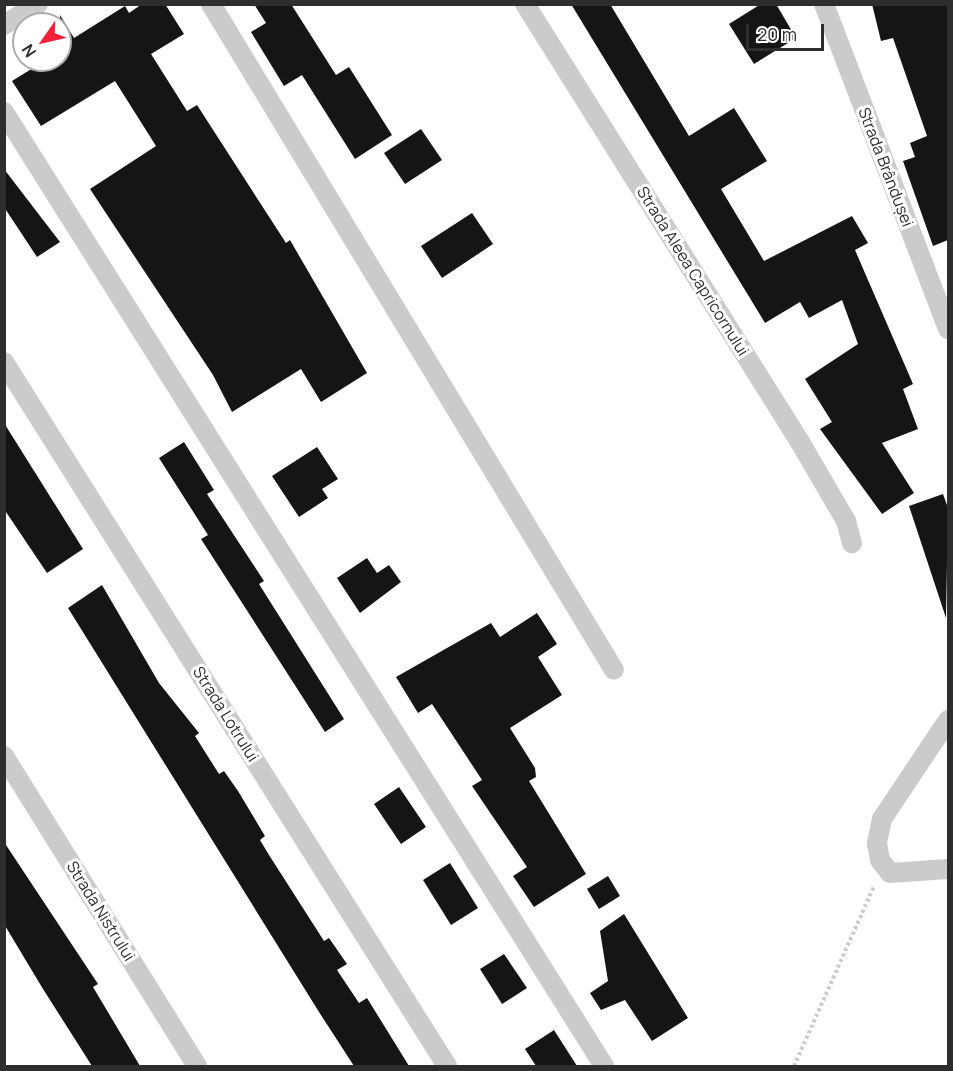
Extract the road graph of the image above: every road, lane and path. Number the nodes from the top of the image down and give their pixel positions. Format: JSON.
{"nodes":[{"id":1,"x":38,"y":4,"type":"edge"},
{"id":2,"x":211,"y":4,"type":"edge"},
{"id":3,"x":525,"y":4,"type":"edge"},
{"id":4,"x":824,"y":4,"type":"edge"},
{"id":5,"x":4,"y":25,"type":"edge"},
{"id":6,"x":4,"y":112,"type":"edge"},
{"id":7,"x":948,"y":329,"type":"edge"},
{"id":8,"x":4,"y":362,"type":"edge"},
{"id":9,"x":852,"y":543,"type":"dead end"},
{"id":10,"x":614,"y":670,"type":"dead end"},
{"id":11,"x":948,"y":720,"type":"edge"},
{"id":12,"x":4,"y":756,"type":"edge"},
{"id":13,"x":884,"y":866,"type":"junction"},
{"id":14,"x":948,"y":869,"type":"edge"},
{"id":15,"x":197,"y":1066,"type":"edge"},
{"id":16,"x":447,"y":1066,"type":"edge"},
{"id":17,"x":604,"y":1066,"type":"edge"},
{"id":18,"x":794,"y":1066,"type":"edge"}],
"edges":[{"from":1,"to":5,"type":"street"},
{"from":2,"to":10,"type":"street"},
{"from":3,"to":9,"type":"street","name":"Strada Aleea Capricornului"},
{"from":4,"to":7,"type":"street","name":"Strada Brândușei"},
{"from":6,"to":17,"type":"street"},
{"from":8,"to":16,"type":"street","name":"Strada Lotrului"},
{"from":11,"to":13,"type":"street"},
{"from":12,"to":15,"type":"street","name":"Strada Nistrului"},
{"from":13,"to":14,"type":"street"},
{"from":13,"to":18,"type":"path"}]}
